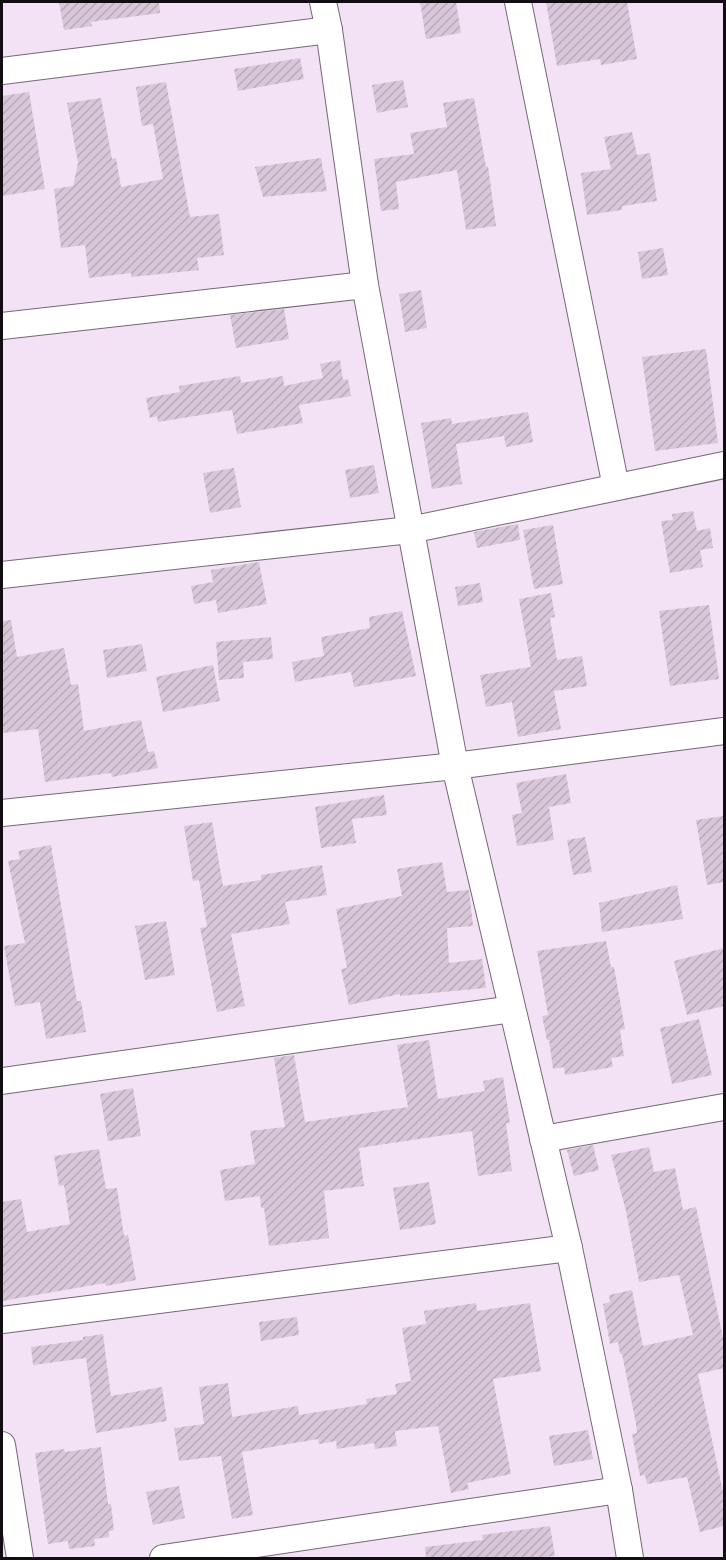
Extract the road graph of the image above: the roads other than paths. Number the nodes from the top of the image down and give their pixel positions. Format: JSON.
{"nodes":[{"id":1,"x":323,"y":2,"type":"edge"},
{"id":2,"x":518,"y":2,"type":"edge"},
{"id":3,"x":329,"y":30,"type":"junction"},
{"id":4,"x":2,"y":71,"type":"edge"},
{"id":5,"x":365,"y":285,"type":"junction"},
{"id":6,"x":2,"y":326,"type":"edge"},
{"id":7,"x":724,"y":465,"type":"edge"},
{"id":8,"x":616,"y":487,"type":"junction"},
{"id":9,"x":410,"y":530,"type":"junction"},
{"id":10,"x":2,"y":575,"type":"edge"},
{"id":11,"x":724,"y":731,"type":"edge"},
{"id":12,"x":455,"y":766,"type":"junction"},
{"id":13,"x":2,"y":813,"type":"edge"},
{"id":14,"x":512,"y":1009,"type":"junction"},
{"id":15,"x":2,"y":1081,"type":"edge"},
{"id":16,"x":724,"y":1107,"type":"edge"},
{"id":17,"x":543,"y":1139,"type":"junction"},
{"id":18,"x":569,"y":1248,"type":"junction"},
{"id":19,"x":2,"y":1320,"type":"edge"},
{"id":20,"x":2,"y":1445,"type":"edge"},
{"id":21,"x":619,"y":1490,"type":"junction"},
{"id":22,"x":20,"y":1558,"type":"edge"},
{"id":23,"x":163,"y":1558,"type":"edge"},
{"id":24,"x":630,"y":1558,"type":"edge"}],
"edges":[{"from":1,"to":3,"type":"street"},
{"from":2,"to":8,"type":"street"},
{"from":3,"to":4,"type":"street"},
{"from":3,"to":5,"type":"street"},
{"from":5,"to":6,"type":"street"},
{"from":5,"to":9,"type":"street"},
{"from":7,"to":8,"type":"street"},
{"from":8,"to":9,"type":"street"},
{"from":9,"to":10,"type":"street"},
{"from":9,"to":12,"type":"street"},
{"from":11,"to":12,"type":"street"},
{"from":12,"to":13,"type":"street"},
{"from":12,"to":14,"type":"street"},
{"from":14,"to":15,"type":"street"},
{"from":14,"to":17,"type":"street"},
{"from":16,"to":17,"type":"street"},
{"from":17,"to":18,"type":"street"},
{"from":18,"to":19,"type":"street"},
{"from":18,"to":21,"type":"street"},
{"from":20,"to":22,"type":"street"},
{"from":21,"to":23,"type":"street"},
{"from":21,"to":24,"type":"street"}]}
